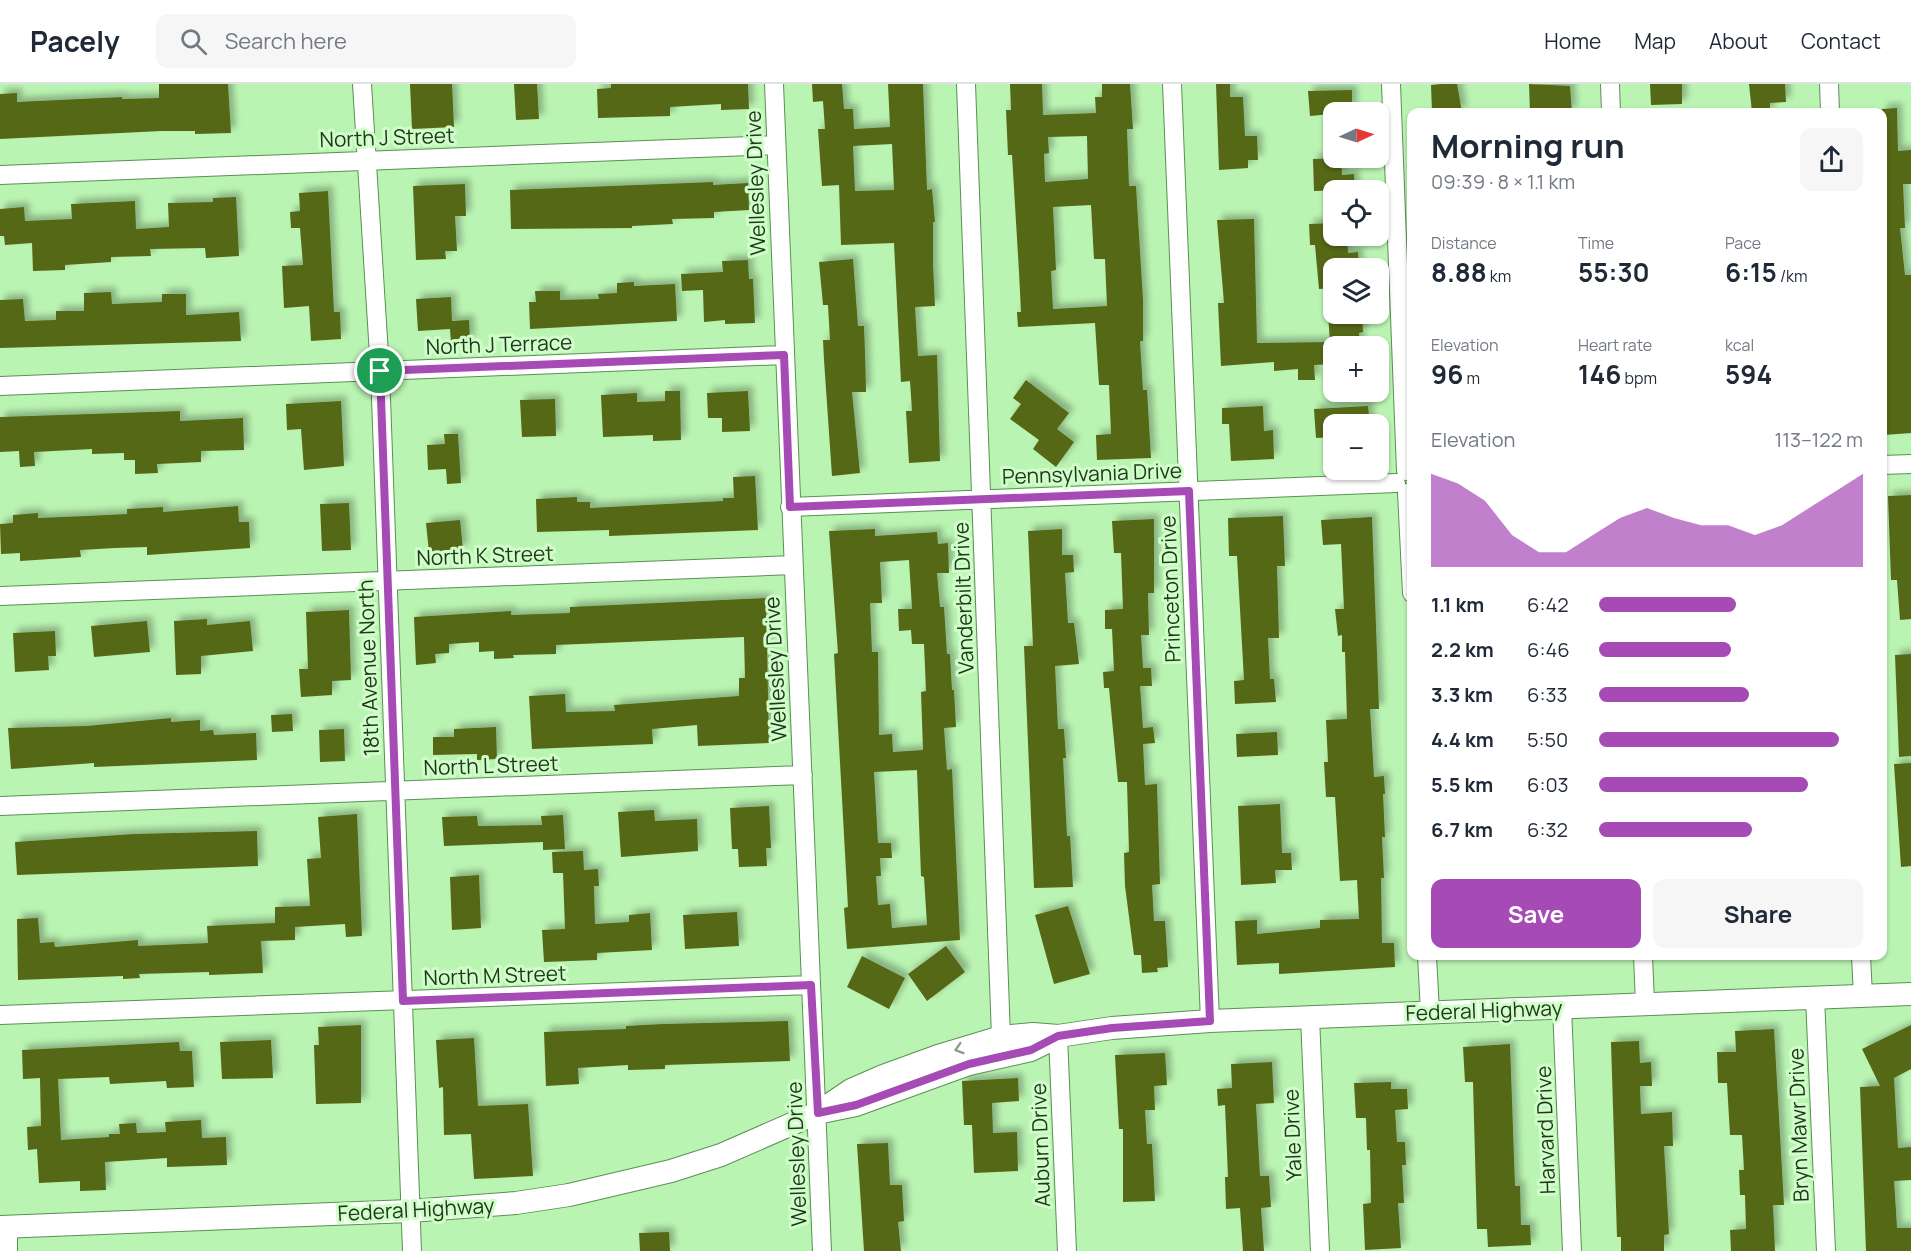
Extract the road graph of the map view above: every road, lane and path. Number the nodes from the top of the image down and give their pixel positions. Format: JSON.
{"nodes":[{"id":1,"x":362,"y":84,"type":"edge"},
{"id":2,"x":774,"y":84,"type":"edge"},
{"id":3,"x":966,"y":84,"type":"edge"},
{"id":4,"x":1172,"y":84,"type":"edge"},
{"id":5,"x":1391,"y":84,"type":"edge"},
{"id":6,"x":1610,"y":84,"type":"edge"},
{"id":7,"x":1829,"y":84,"type":"edge"},
{"id":8,"x":1611,"y":108,"type":"edge"},
{"id":9,"x":1830,"y":108,"type":"edge"},
{"id":10,"x":776,"y":145,"type":"junction"},
{"id":11,"x":365,"y":160,"type":"junction"},
{"id":12,"x":0,"y":175,"type":"edge"},
{"id":13,"x":784,"y":355,"type":"junction"},
{"id":14,"x":380,"y":371,"type":"junction"},
{"id":15,"x":0,"y":386,"type":"edge"},
{"id":16,"x":1911,"y":464,"type":"edge"},
{"id":17,"x":1887,"y":465,"type":"edge"},
{"id":18,"x":1406,"y":482,"type":"edge"},
{"id":19,"x":1189,"y":491,"type":"junction"},
{"id":20,"x":982,"y":500,"type":"junction"},
{"id":21,"x":1407,"y":500,"type":"edge"},
{"id":22,"x":790,"y":507,"type":"junction"},
{"id":23,"x":793,"y":565,"type":"junction"},
{"id":24,"x":387,"y":581,"type":"junction"},
{"id":25,"x":0,"y":596,"type":"edge"},
{"id":26,"x":803,"y":775,"type":"junction"},
{"id":27,"x":395,"y":791,"type":"junction"},
{"id":28,"x":0,"y":806,"type":"edge"},
{"id":29,"x":1427,"y":960,"type":"edge"},
{"id":30,"x":1643,"y":960,"type":"edge"},
{"id":31,"x":1861,"y":960,"type":"edge"},
{"id":32,"x":811,"y":985,"type":"junction"},
{"id":33,"x":1911,"y":994,"type":"edge"},
{"id":34,"x":1863,"y":996,"type":"junction"},
{"id":35,"x":1815,"y":997,"type":"junction"},
{"id":36,"x":403,"y":1001,"type":"junction"},
{"id":37,"x":1645,"y":1004,"type":"junction"},
{"id":38,"x":1562,"y":1007,"type":"junction"},
{"id":39,"x":1430,"y":1012,"type":"junction"},
{"id":40,"x":0,"y":1016,"type":"edge"},
{"id":41,"x":1310,"y":1017,"type":"junction"},
{"id":42,"x":1210,"y":1021,"type":"junction"},
{"id":43,"x":1058,"y":1036,"type":"junction"},
{"id":44,"x":1001,"y":1037,"type":"junction"},
{"id":45,"x":818,"y":1113,"type":"junction"},
{"id":46,"x":410,"y":1212,"type":"junction"},
{"id":47,"x":4,"y":1227,"type":"edge"},
{"id":48,"x":8,"y":1251,"type":"edge"},
{"id":49,"x":412,"y":1251,"type":"edge"},
{"id":50,"x":822,"y":1251,"type":"edge"},
{"id":51,"x":1067,"y":1251,"type":"edge"},
{"id":52,"x":1320,"y":1251,"type":"edge"},
{"id":53,"x":1572,"y":1251,"type":"edge"},
{"id":54,"x":1826,"y":1251,"type":"edge"}],
"edges":[{"from":1,"to":11,"type":"street","name":"18th Avenue North"},
{"from":2,"to":10,"type":"street","name":"Wellesley Drive"},
{"from":3,"to":20,"type":"street","name":"Vanderbilt Drive"},
{"from":4,"to":19,"type":"street","name":"Princeton Drive"},
{"from":5,"to":18,"type":"street"},
{"from":6,"to":8,"type":"street"},
{"from":7,"to":9,"type":"street"},
{"from":10,"to":11,"type":"street","name":"North J Street"},
{"from":10,"to":13,"type":"street","name":"Wellesley Drive"},
{"from":11,"to":12,"type":"street","name":"North J Street"},
{"from":11,"to":14,"type":"street","name":"18th Avenue North"},
{"from":13,"to":14,"type":"street","name":"North J Terrace"},
{"from":13,"to":22,"type":"street","name":"Wellesley Drive"},
{"from":14,"to":15,"type":"street","name":"North J Terrace"},
{"from":14,"to":24,"type":"street","name":"18th Avenue North"},
{"from":16,"to":17,"type":"street"},
{"from":18,"to":19,"type":"street","name":"Pennsylvania Drive"},
{"from":18,"to":21,"type":"street"},
{"from":19,"to":20,"type":"street","name":"Pennsylvania Drive"},
{"from":19,"to":42,"type":"street","name":"Princeton Drive"},
{"from":20,"to":22,"type":"street","name":"Pennsylvania Drive"},
{"from":20,"to":44,"type":"street","name":"Vanderbilt Drive"},
{"from":22,"to":23,"type":"street","name":"Wellesley Drive"},
{"from":23,"to":24,"type":"street","name":"North K Street"},
{"from":23,"to":26,"type":"street","name":"Wellesley Drive"},
{"from":24,"to":25,"type":"street","name":"North K Street"},
{"from":24,"to":27,"type":"street","name":"18th Avenue North"},
{"from":26,"to":27,"type":"street","name":"North L Street"},
{"from":26,"to":32,"type":"street","name":"Wellesley Drive"},
{"from":27,"to":28,"type":"street","name":"North L Street"},
{"from":27,"to":36,"type":"street","name":"18th Avenue North"},
{"from":29,"to":39,"type":"street"},
{"from":30,"to":37,"type":"street"},
{"from":31,"to":34,"type":"street"},
{"from":32,"to":36,"type":"street","name":"North M Street"},
{"from":32,"to":45,"type":"street","name":"Wellesley Drive"},
{"from":33,"to":34,"type":"main road","name":"Federal Highway"},
{"from":34,"to":35,"type":"main road","name":"Federal Highway"},
{"from":35,"to":37,"type":"main road","name":"Federal Highway"},
{"from":35,"to":54,"type":"street","name":"Bryn Mawr Drive"},
{"from":36,"to":40,"type":"street","name":"North M Street"},
{"from":36,"to":46,"type":"street","name":"18th Avenue North"},
{"from":37,"to":38,"type":"main road","name":"Federal Highway"},
{"from":38,"to":39,"type":"main road","name":"Federal Highway"},
{"from":38,"to":53,"type":"street","name":"Harvard Drive"},
{"from":39,"to":41,"type":"main road","name":"Federal Highway"},
{"from":41,"to":42,"type":"main road","name":"Federal Highway"},
{"from":41,"to":52,"type":"street","name":"Yale Drive"},
{"from":42,"to":43,"type":"main road","name":"Federal Highway"},
{"from":43,"to":44,"type":"main road","name":"Federal Highway"},
{"from":43,"to":45,"type":"main road","name":"Federal Highway"},
{"from":43,"to":51,"type":"street","name":"Auburn Drive"},
{"from":44,"to":45,"type":"main road","name":"Federal Highway","one_way":true},
{"from":45,"to":46,"type":"main road","name":"Federal Highway"},
{"from":45,"to":50,"type":"street","name":"Wellesley Drive"},
{"from":46,"to":47,"type":"main road","name":"Federal Highway"},
{"from":46,"to":49,"type":"street","name":"18th Avenue North"},
{"from":47,"to":48,"type":"street"}]}
